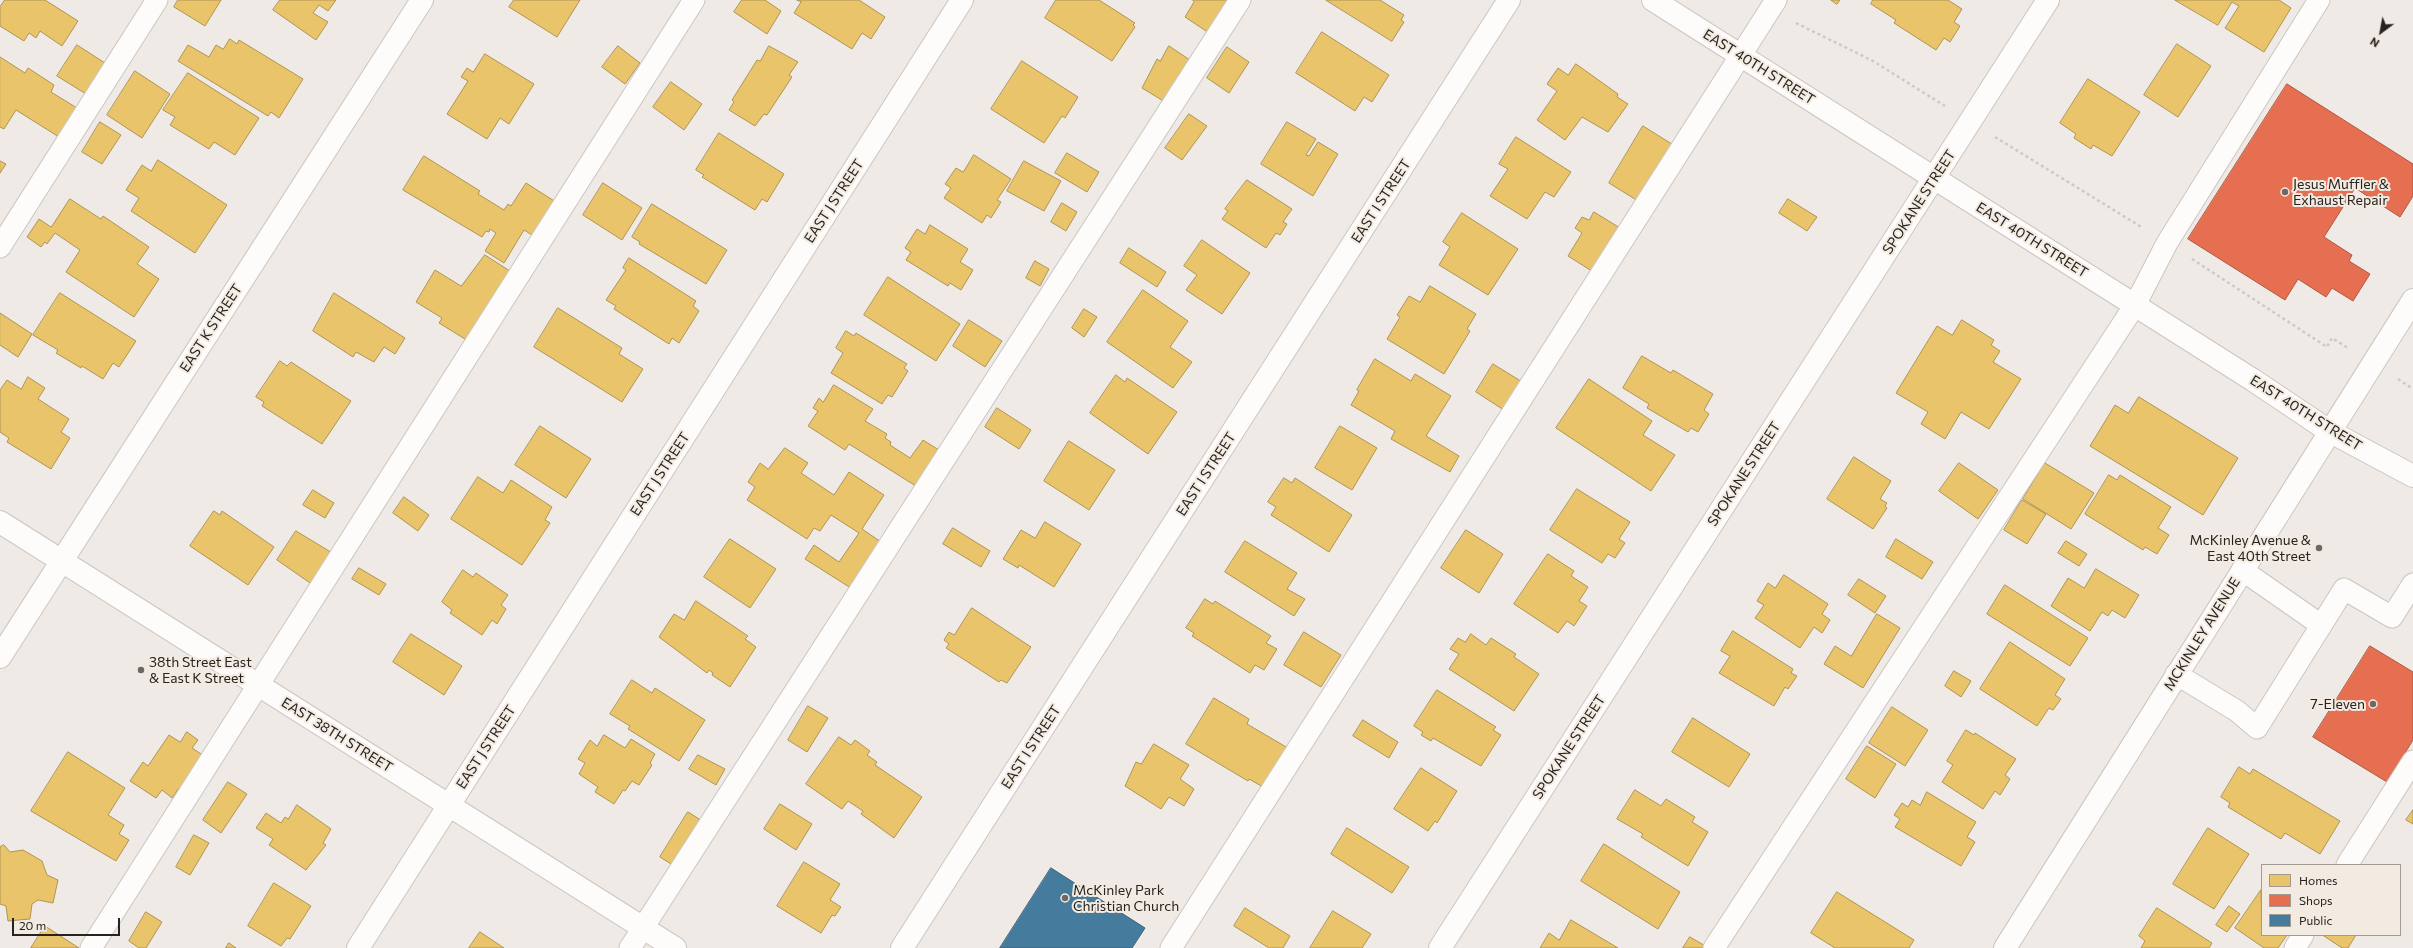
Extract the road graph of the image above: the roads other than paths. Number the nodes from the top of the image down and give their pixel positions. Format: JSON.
{"nodes":[{"id":1,"x":157,"y":0,"type":"edge"},
{"id":2,"x":422,"y":0,"type":"edge"},
{"id":3,"x":694,"y":0,"type":"edge"},
{"id":4,"x":962,"y":0,"type":"edge"},
{"id":5,"x":1240,"y":0,"type":"edge"},
{"id":6,"x":1509,"y":0,"type":"edge"},
{"id":7,"x":1654,"y":0,"type":"edge"},
{"id":8,"x":2048,"y":0,"type":"edge"},
{"id":9,"x":2319,"y":0,"type":"edge"},
{"id":10,"x":1773,"y":4,"type":"edge"},
{"id":11,"x":1742,"y":56,"type":"junction"},
{"id":12,"x":1935,"y":178,"type":"junction"},
{"id":13,"x":0,"y":247,"type":"edge"},
{"id":14,"x":2413,"y":300,"type":"edge"},
{"id":15,"x":2135,"y":305,"type":"junction"},
{"id":16,"x":2329,"y":431,"type":"junction"},
{"id":17,"x":2413,"y":476,"type":"edge"},
{"id":18,"x":0,"y":522,"type":"edge"},
{"id":19,"x":61,"y":561,"type":"junction"},
{"id":20,"x":2242,"y":570,"type":"junction"},
{"id":21,"x":2413,"y":584,"type":"edge"},
{"id":22,"x":2321,"y":625,"type":"junction"},
{"id":23,"x":0,"y":657,"type":"edge"},
{"id":24,"x":2176,"y":674,"type":"junction"},
{"id":25,"x":259,"y":685,"type":"junction"},
{"id":26,"x":2413,"y":761,"type":"edge"},
{"id":27,"x":449,"y":805,"type":"junction"},
{"id":28,"x":2348,"y":864,"type":"edge"},
{"id":29,"x":643,"y":928,"type":"junction"},
{"id":30,"x":2302,"y":936,"type":"edge"},
{"id":31,"x":91,"y":948,"type":"edge"},
{"id":32,"x":358,"y":948,"type":"edge"},
{"id":33,"x":630,"y":948,"type":"edge"},
{"id":34,"x":675,"y":948,"type":"edge"},
{"id":35,"x":902,"y":948,"type":"edge"},
{"id":36,"x":1171,"y":948,"type":"edge"},
{"id":37,"x":1440,"y":948,"type":"edge"},
{"id":38,"x":1714,"y":948,"type":"edge"},
{"id":39,"x":2005,"y":948,"type":"edge"},
{"id":40,"x":2295,"y":948,"type":"edge"}],
"edges":[{"from":1,"to":13,"type":"lane"},
{"from":2,"to":19,"type":"street","name":"EAST K STREET"},
{"from":3,"to":25,"type":"lane"},
{"from":4,"to":27,"type":"street","name":"EAST J STREET"},
{"from":5,"to":29,"type":"lane"},
{"from":6,"to":35,"type":"street","name":"EAST I STREET"},
{"from":7,"to":11,"type":"street","name":"EAST 40TH STREET"},
{"from":8,"to":12,"type":"street","name":"SPOKANE STREET"},
{"from":9,"to":15,"type":"lane"},
{"from":10,"to":11,"type":"lane"},
{"from":11,"to":12,"type":"street","name":"EAST 40TH STREET"},
{"from":11,"to":36,"type":"lane"},
{"from":12,"to":15,"type":"street","name":"EAST 40TH STREET"},
{"from":12,"to":37,"type":"street","name":"SPOKANE STREET"},
{"from":14,"to":16,"type":"street","name":"MCKINLEY AVENUE"},
{"from":15,"to":16,"type":"street","name":"EAST 40TH STREET"},
{"from":15,"to":38,"type":"lane"},
{"from":16,"to":17,"type":"street","name":"EAST 40TH STREET"},
{"from":16,"to":20,"type":"street","name":"MCKINLEY AVENUE"},
{"from":18,"to":19,"type":"street","name":"EAST 38TH STREET"},
{"from":19,"to":23,"type":"street","name":"EAST K STREET"},
{"from":19,"to":25,"type":"street","name":"EAST 38TH STREET"},
{"from":20,"to":22,"type":"lane"},
{"from":20,"to":24,"type":"street","name":"MCKINLEY AVENUE"},
{"from":21,"to":22,"type":"lane"},
{"from":22,"to":24,"type":"lane"},
{"from":24,"to":39,"type":"street","name":"MCKINLEY AVENUE"},
{"from":25,"to":27,"type":"street","name":"EAST 38TH STREET"},
{"from":25,"to":31,"type":"lane"},
{"from":26,"to":28,"type":"lane"},
{"from":27,"to":29,"type":"street","name":"EAST 38TH STREET"},
{"from":27,"to":32,"type":"street","name":"EAST J STREET"},
{"from":29,"to":33,"type":"lane"},
{"from":29,"to":34,"type":"street","name":"EAST 38TH STREET"},
{"from":30,"to":40,"type":"lane"}]}
